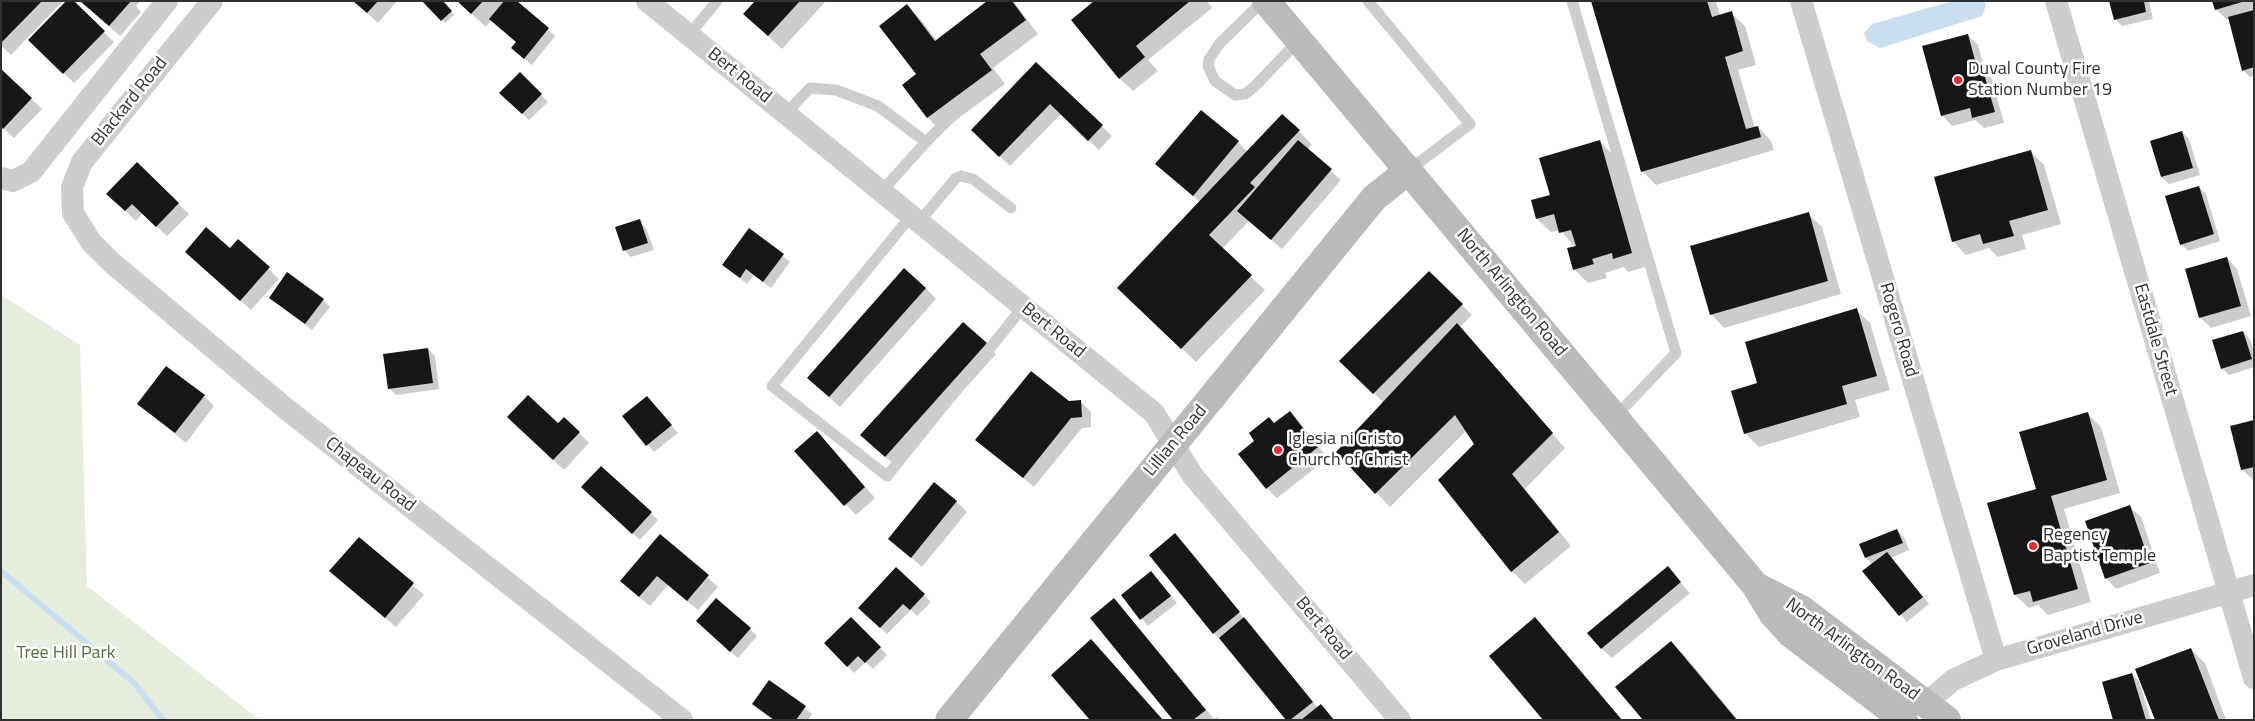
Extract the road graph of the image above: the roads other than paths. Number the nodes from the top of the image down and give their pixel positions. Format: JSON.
{"nodes":[{"id":1,"x":167,"y":1,"type":"edge"},
{"id":2,"x":212,"y":1,"type":"edge"},
{"id":3,"x":647,"y":1,"type":"edge"},
{"id":4,"x":717,"y":1,"type":"edge"},
{"id":5,"x":1265,"y":1,"type":"edge"},
{"id":6,"x":1368,"y":1,"type":"edge"},
{"id":7,"x":1572,"y":1,"type":"edge"},
{"id":8,"x":1801,"y":1,"type":"edge"},
{"id":9,"x":2056,"y":1,"type":"edge"},
{"id":10,"x":689,"y":35,"type":"junction"},
{"id":11,"x":1299,"y":40,"type":"junction"},
{"id":12,"x":785,"y":114,"type":"junction"},
{"id":13,"x":953,"y":115,"type":"dead end"},
{"id":14,"x":926,"y":142,"type":"junction"},
{"id":15,"x":1409,"y":170,"type":"junction"},
{"id":16,"x":1,"y":178,"type":"edge"},
{"id":17,"x":881,"y":192,"type":"junction"},
{"id":18,"x":1010,"y":208,"type":"dead end"},
{"id":19,"x":73,"y":213,"type":"joint"},
{"id":20,"x":915,"y":219,"type":"junction"},
{"id":21,"x":1023,"y":307,"type":"junction"},
{"id":22,"x":1615,"y":417,"type":"junction"},
{"id":23,"x":1174,"y":444,"type":"junction"},
{"id":24,"x":1755,"y":585,"type":"junction"},
{"id":25,"x":2254,"y":585,"type":"edge"},
{"id":26,"x":2229,"y":592,"type":"junction"},
{"id":27,"x":1772,"y":613,"type":"junction"},
{"id":28,"x":1996,"y":660,"type":"junction"},
{"id":29,"x":2254,"y":678,"type":"edge"},
{"id":30,"x":1926,"y":703,"type":"junction"},
{"id":31,"x":682,"y":720,"type":"edge"},
{"id":32,"x":949,"y":720,"type":"edge"},
{"id":33,"x":1400,"y":720,"type":"edge"},
{"id":34,"x":1872,"y":720,"type":"edge"},
{"id":35,"x":1904,"y":720,"type":"edge"},
{"id":36,"x":1947,"y":720,"type":"edge"}],
"edges":[{"from":1,"to":16,"type":"street"},
{"from":2,"to":19,"type":"street","name":"Blackard Road"},
{"from":3,"to":10,"type":"street","name":"Bert Road"},
{"from":4,"to":10,"type":"lane"},
{"from":5,"to":11,"type":"main road","name":"North Arlington Road"},
{"from":5,"to":11,"type":"lane"},
{"from":6,"to":15,"type":"lane"},
{"from":7,"to":22,"type":"lane"},
{"from":8,"to":28,"type":"street","name":"Rogero Road"},
{"from":9,"to":26,"type":"street","name":"Eastdale Street"},
{"from":10,"to":12,"type":"street","name":"Bert Road"},
{"from":11,"to":15,"type":"main road","name":"North Arlington Road"},
{"from":12,"to":14,"type":"lane"},
{"from":12,"to":17,"type":"street","name":"Bert Road"},
{"from":13,"to":14,"type":"lane"},
{"from":14,"to":17,"type":"lane"},
{"from":15,"to":22,"type":"main road","name":"North Arlington Road"},
{"from":15,"to":23,"type":"main road","name":"Lillian Road"},
{"from":17,"to":20,"type":"street","name":"Bert Road"},
{"from":18,"to":20,"type":"lane"},
{"from":19,"to":31,"type":"street","name":"Chapeau Road"},
{"from":20,"to":21,"type":"street","name":"Bert Road"},
{"from":20,"to":21,"type":"lane"},
{"from":21,"to":23,"type":"street","name":"Bert Road"},
{"from":22,"to":24,"type":"main road","name":"North Arlington Road"},
{"from":23,"to":32,"type":"main road","name":"Lillian Road"},
{"from":23,"to":33,"type":"street","name":"Bert Road"},
{"from":24,"to":27,"type":"main road","name":"North Arlington Road"},
{"from":24,"to":30,"type":"main road","name":"North Arlington Road"},
{"from":25,"to":26,"type":"street","name":"Groveland Drive"},
{"from":26,"to":28,"type":"street","name":"Groveland Drive"},
{"from":26,"to":29,"type":"street","name":"Eastdale Street"},
{"from":27,"to":34,"type":"main road"},
{"from":27,"to":35,"type":"main road","name":"North Arlington Road"},
{"from":28,"to":30,"type":"street","name":"Groveland Drive"},
{"from":30,"to":36,"type":"main road","name":"North Arlington Road"}]}
